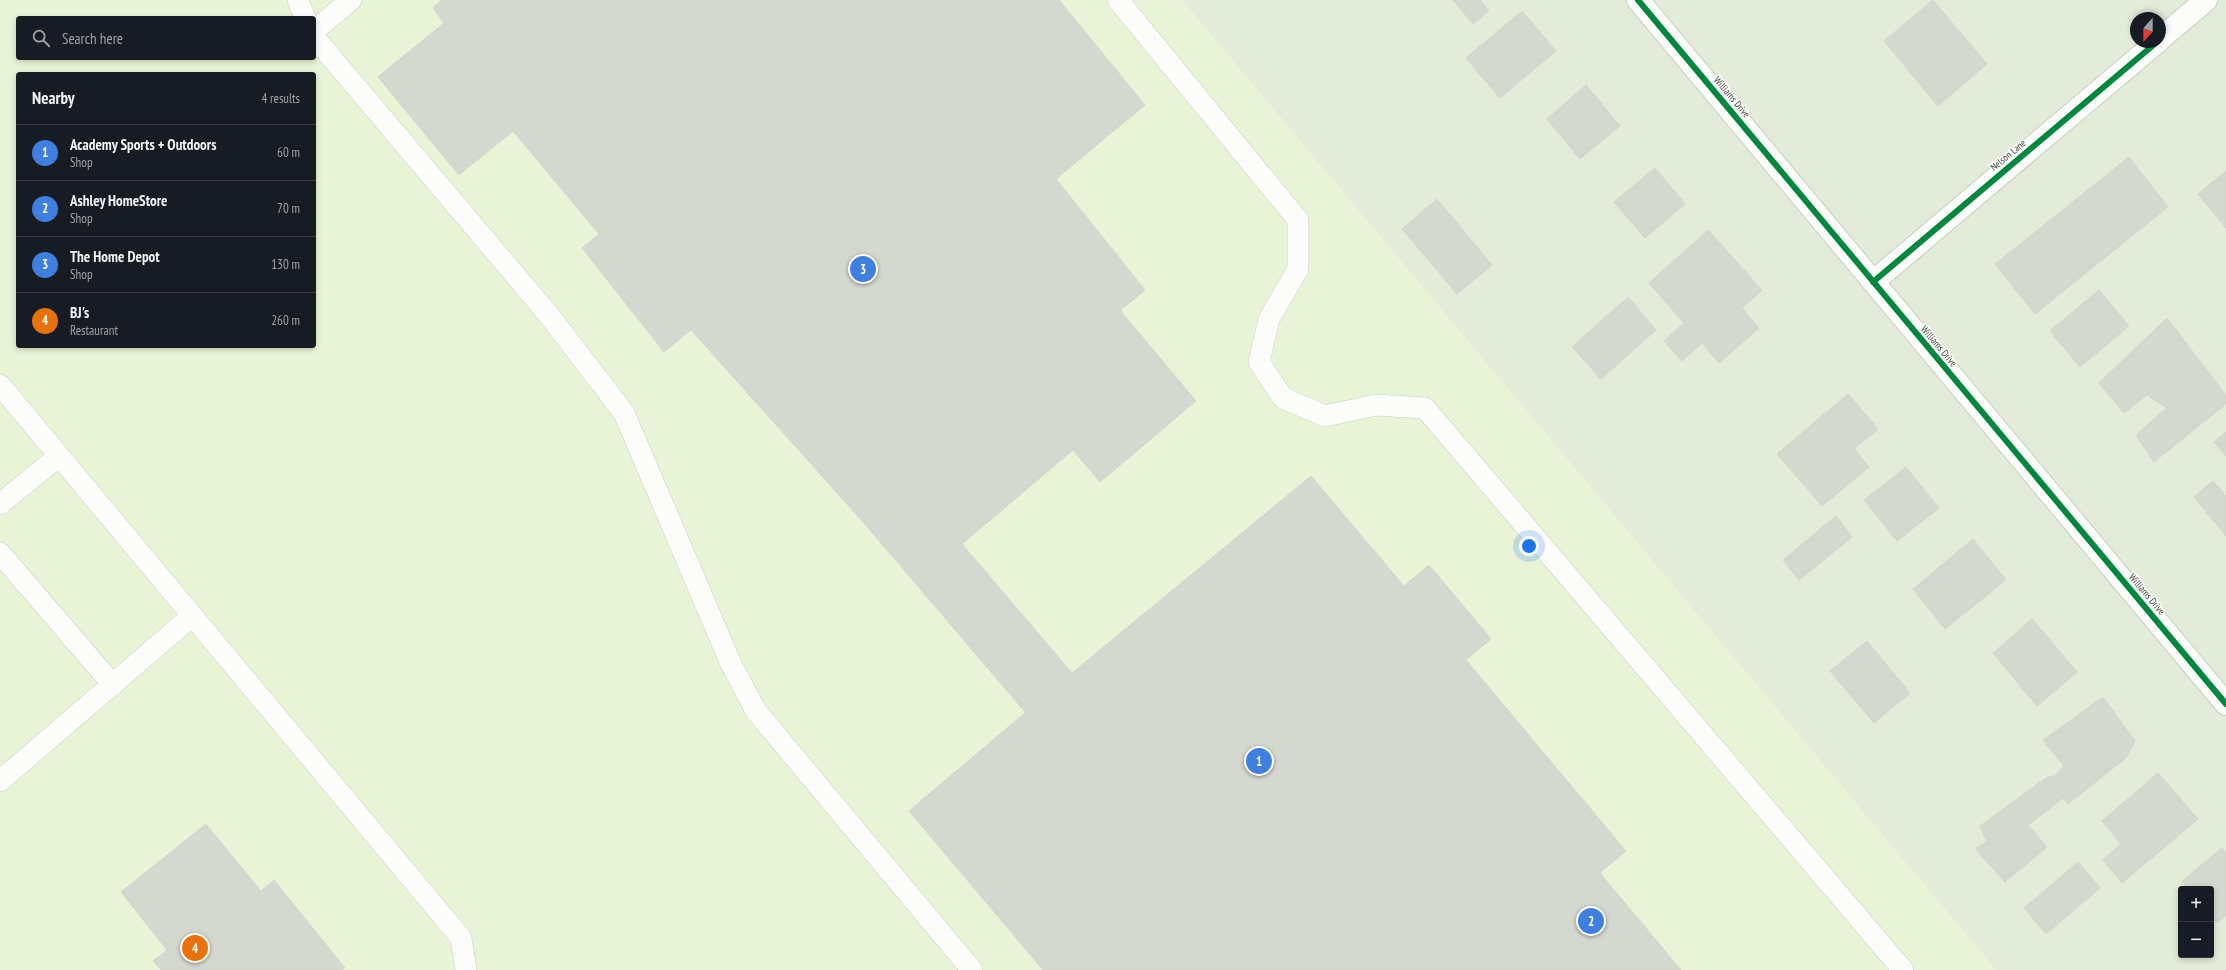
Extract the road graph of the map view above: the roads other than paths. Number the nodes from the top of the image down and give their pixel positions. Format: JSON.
{"nodes":[{"id":1,"x":298,"y":0,"type":"edge"},
{"id":2,"x":351,"y":0,"type":"edge"},
{"id":3,"x":1118,"y":0,"type":"edge"},
{"id":4,"x":1638,"y":0,"type":"edge"},
{"id":5,"x":2206,"y":0,"type":"edge"},
{"id":6,"x":304,"y":16,"type":"edge"},
{"id":7,"x":316,"y":29,"type":"edge"},
{"id":8,"x":2166,"y":34,"type":"edge"},
{"id":9,"x":316,"y":39,"type":"edge"},
{"id":10,"x":2150,"y":48,"type":"edge"},
{"id":11,"x":1873,"y":282,"type":"junction"},
{"id":12,"x":0,"y":386,"type":"edge"},
{"id":13,"x":59,"y":456,"type":"junction"},
{"id":14,"x":0,"y":504,"type":"edge"},
{"id":15,"x":0,"y":553,"type":"edge"},
{"id":16,"x":192,"y":616,"type":"junction"},
{"id":17,"x":113,"y":685,"type":"junction"},
{"id":18,"x":2226,"y":704,"type":"edge"},
{"id":19,"x":0,"y":781,"type":"edge"},
{"id":20,"x":466,"y":970,"type":"edge"},
{"id":21,"x":972,"y":970,"type":"edge"},
{"id":22,"x":1903,"y":970,"type":"edge"}],
"edges":[{"from":1,"to":6,"type":"lane"},
{"from":2,"to":7,"type":"lane"},
{"from":3,"to":22,"type":"lane"},
{"from":4,"to":11,"type":"street","name":"Williams Drive"},
{"from":5,"to":8,"type":"street"},
{"from":9,"to":21,"type":"lane"},
{"from":10,"to":11,"type":"street","name":"Nelson Lane"},
{"from":11,"to":18,"type":"street","name":"Williams Drive"},
{"from":12,"to":13,"type":"lane"},
{"from":13,"to":14,"type":"lane"},
{"from":13,"to":16,"type":"lane"},
{"from":15,"to":17,"type":"lane"},
{"from":16,"to":17,"type":"lane"},
{"from":16,"to":20,"type":"lane"},
{"from":17,"to":19,"type":"lane"}]}
